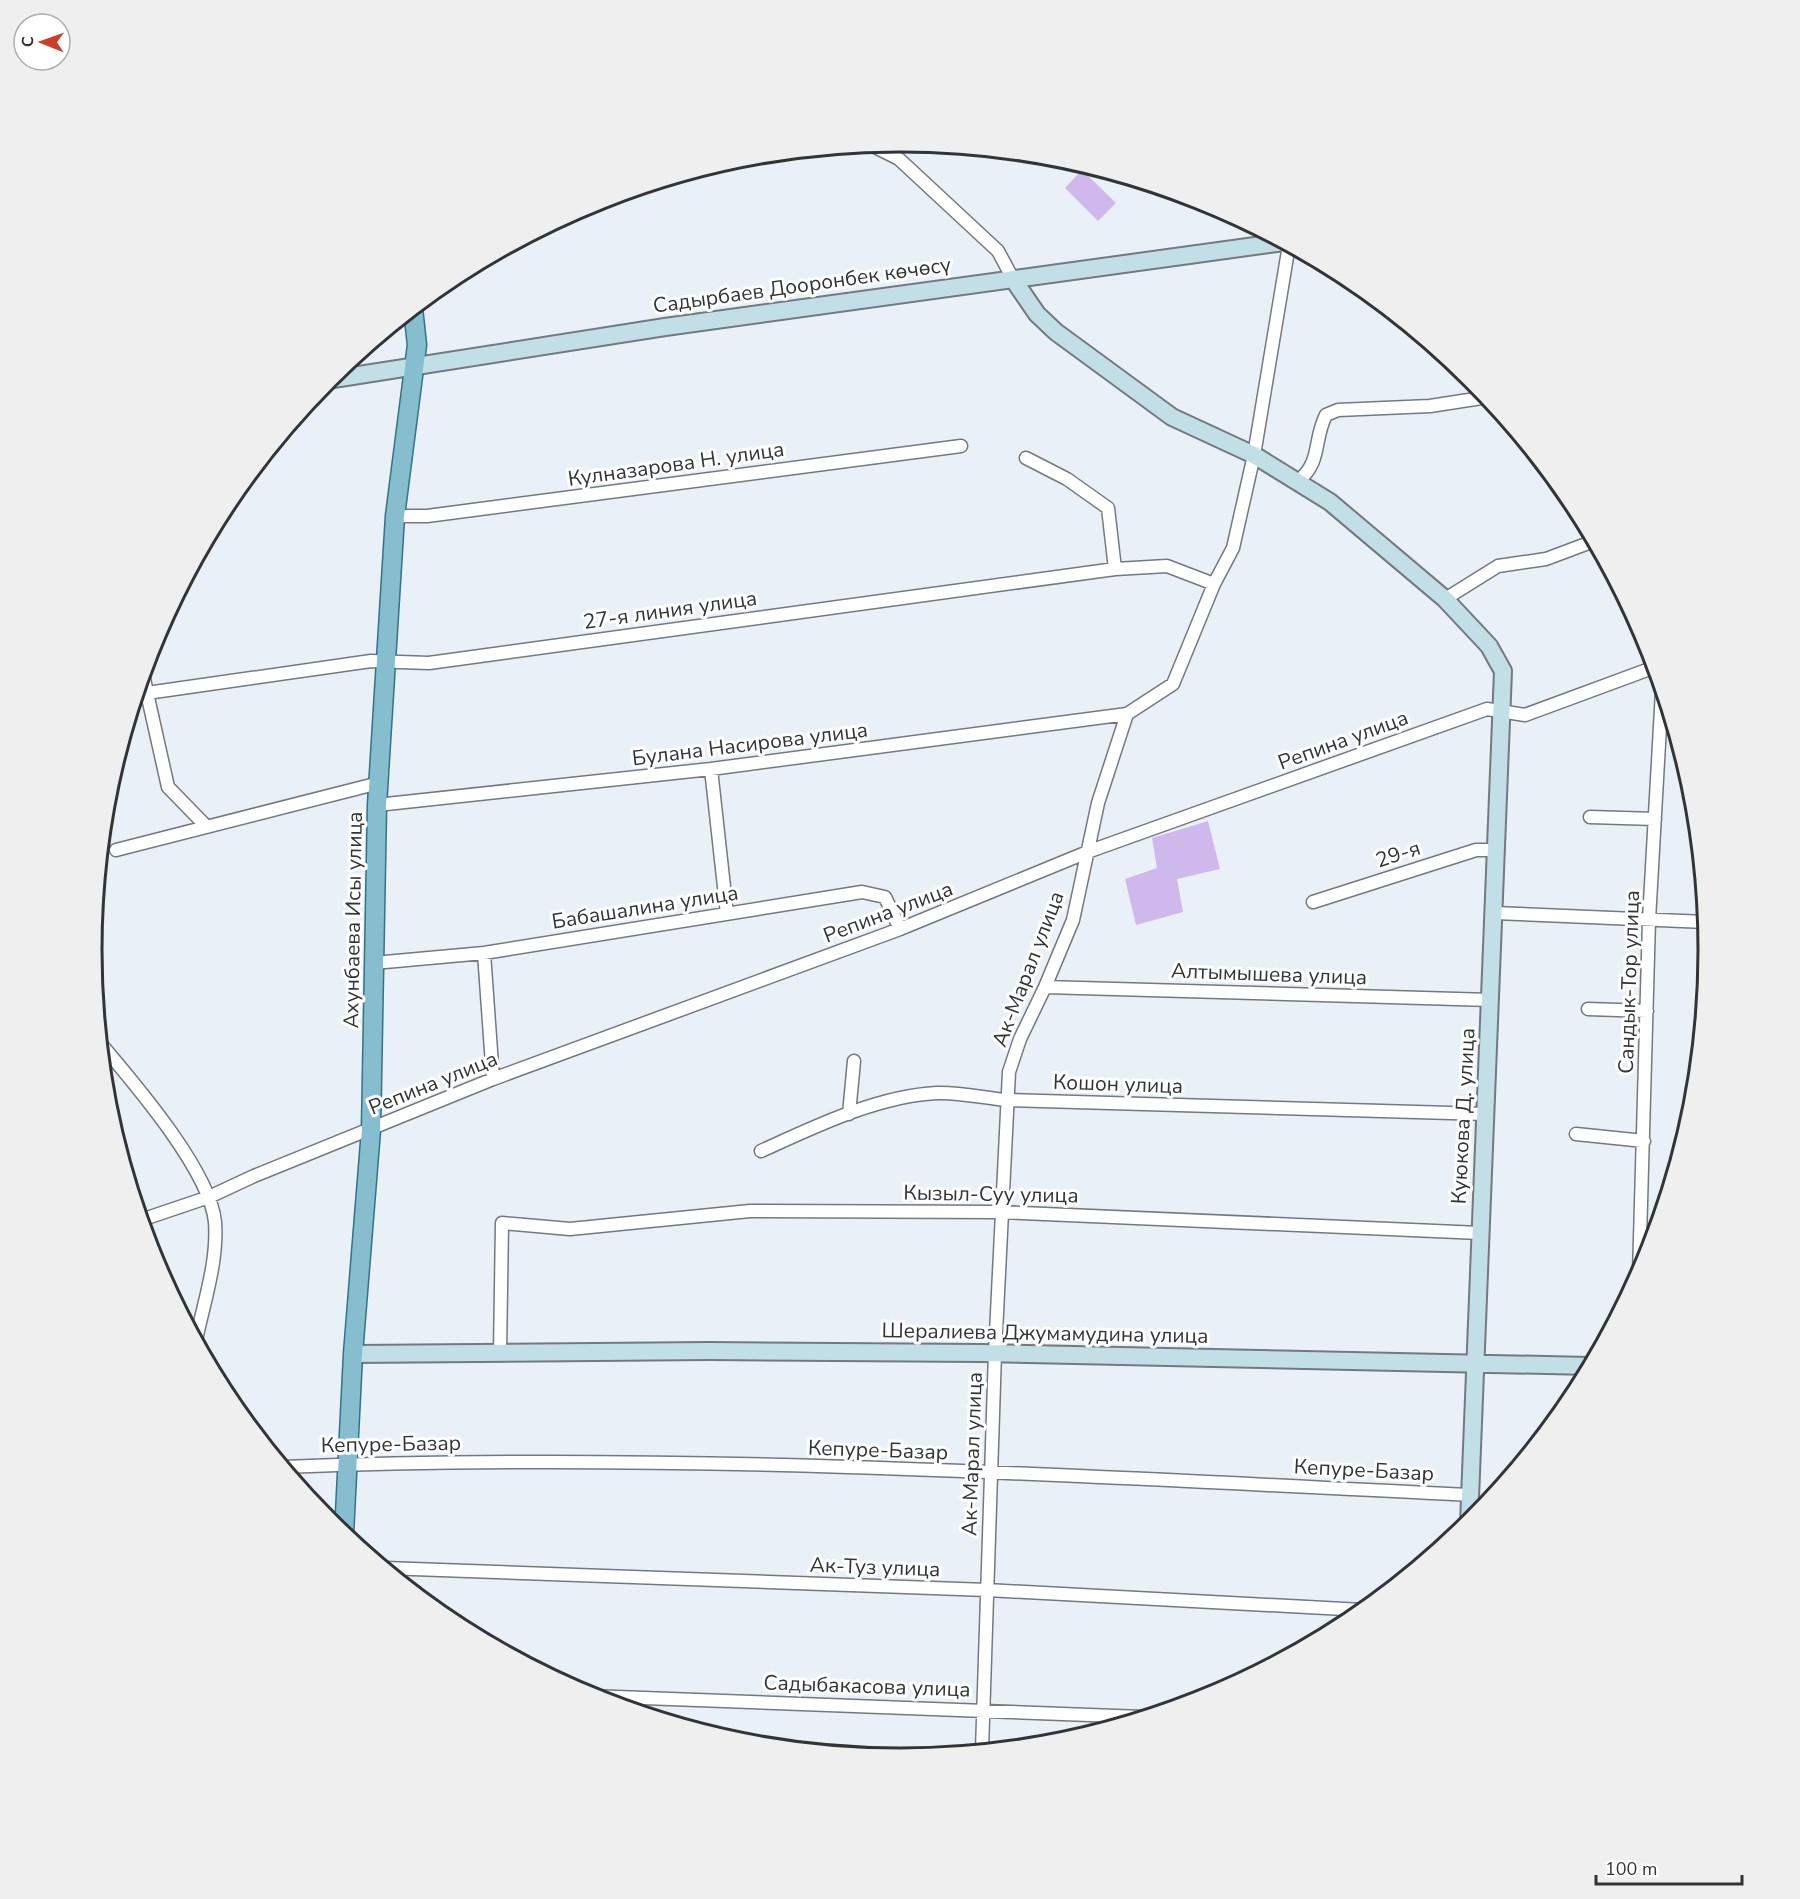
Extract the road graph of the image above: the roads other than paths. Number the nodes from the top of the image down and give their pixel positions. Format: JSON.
{"nodes":[{"id":1,"x":886,"y":152,"type":"edge"},
{"id":2,"x":1272,"y":244,"type":"edge"},
{"id":3,"x":1288,"y":252,"type":"edge"},
{"id":4,"x":1013,"y":279,"type":"junction"},
{"id":5,"x":414,"y":316,"type":"edge"},
{"id":6,"x":415,"y":364,"type":"junction"},
{"id":7,"x":345,"y":377,"type":"edge"},
{"id":8,"x":1477,"y":399,"type":"edge"},
{"id":9,"x":961,"y":446,"type":"dead end"},
{"id":10,"x":1254,"y":455,"type":"junction"},
{"id":11,"x":1026,"y":458,"type":"dead end"},
{"id":12,"x":1298,"y":482,"type":"junction"},
{"id":13,"x":395,"y":516,"type":"junction"},
{"id":14,"x":1587,"y":544,"type":"edge"},
{"id":15,"x":1115,"y":568,"type":"junction"},
{"id":16,"x":1214,"y":584,"type":"junction"},
{"id":17,"x":1445,"y":599,"type":"junction"},
{"id":18,"x":386,"y":662,"type":"junction"},
{"id":19,"x":1647,"y":670,"type":"edge"},
{"id":20,"x":146,"y":688,"type":"edge"},
{"id":21,"x":147,"y":693,"type":"junction"},
{"id":22,"x":1661,"y":710,"type":"edge"},
{"id":23,"x":1502,"y":711,"type":"junction"},
{"id":24,"x":1127,"y":714,"type":"junction"},
{"id":25,"x":711,"y":770,"type":"junction"},
{"id":26,"x":379,"y":783,"type":"junction"},
{"id":27,"x":377,"y":805,"type":"junction"},
{"id":28,"x":1590,"y":817,"type":"dead end"},
{"id":29,"x":1655,"y":819,"type":"junction"},
{"id":30,"x":207,"y":827,"type":"junction"},
{"id":31,"x":116,"y":850,"type":"dead end"},
{"id":32,"x":1496,"y":850,"type":"junction"},
{"id":33,"x":1090,"y":851,"type":"junction"},
{"id":34,"x":1313,"y":902,"type":"dead end"},
{"id":35,"x":1494,"y":913,"type":"junction"},
{"id":36,"x":727,"y":914,"type":"junction"},
{"id":37,"x":1649,"y":920,"type":"junction"},
{"id":38,"x":1697,"y":922,"type":"edge"},
{"id":39,"x":900,"y":929,"type":"junction"},
{"id":40,"x":484,"y":953,"type":"junction"},
{"id":41,"x":374,"y":963,"type":"junction"},
{"id":42,"x":1045,"y":987,"type":"junction"},
{"id":43,"x":1491,"y":1000,"type":"junction"},
{"id":44,"x":1588,"y":1009,"type":"dead end"},
{"id":45,"x":1647,"y":1011,"type":"junction"},
{"id":46,"x":109,"y":1054,"type":"edge"},
{"id":47,"x":854,"y":1061,"type":"dead end"},
{"id":48,"x":493,"y":1079,"type":"junction"},
{"id":49,"x":1006,"y":1100,"type":"junction"},
{"id":50,"x":849,"y":1114,"type":"junction"},
{"id":51,"x":1485,"y":1114,"type":"junction"},
{"id":52,"x":371,"y":1130,"type":"junction"},
{"id":53,"x":1576,"y":1134,"type":"dead end"},
{"id":54,"x":1644,"y":1141,"type":"junction"},
{"id":55,"x":761,"y":1151,"type":"dead end"},
{"id":56,"x":209,"y":1197,"type":"junction"},
{"id":57,"x":1001,"y":1212,"type":"junction"},
{"id":58,"x":148,"y":1217,"type":"edge"},
{"id":59,"x":1480,"y":1233,"type":"junction"},
{"id":60,"x":1640,"y":1247,"type":"edge"},
{"id":61,"x":198,"y":1329,"type":"edge"},
{"id":62,"x":500,"y":1353,"type":"junction"},
{"id":63,"x":995,"y":1353,"type":"junction"},
{"id":64,"x":353,"y":1354,"type":"junction"},
{"id":65,"x":1476,"y":1363,"type":"junction"},
{"id":66,"x":1579,"y":1369,"type":"edge"},
{"id":67,"x":347,"y":1465,"type":"junction"},
{"id":68,"x":293,"y":1467,"type":"edge"},
{"id":69,"x":992,"y":1473,"type":"junction"},
{"id":70,"x":1471,"y":1495,"type":"junction"},
{"id":71,"x":1471,"y":1507,"type":"edge"},
{"id":72,"x":345,"y":1522,"type":"edge"},
{"id":73,"x":397,"y":1568,"type":"edge"},
{"id":74,"x":987,"y":1590,"type":"junction"},
{"id":75,"x":1348,"y":1609,"type":"edge"},
{"id":76,"x":622,"y":1697,"type":"edge"},
{"id":77,"x":982,"y":1710,"type":"junction"},
{"id":78,"x":1120,"y":1716,"type":"edge"},
{"id":79,"x":982,"y":1743,"type":"edge"}],
"edges":[{"from":1,"to":4,"type":"street"},
{"from":2,"to":4,"type":"street","name":"Садырбаев Дооронбек көчөсү"},
{"from":3,"to":10,"type":"street"},
{"from":4,"to":6,"type":"street","name":"Садырбаев Дооронбек көчөсү"},
{"from":4,"to":10,"type":"street","name":"Куюкова Д. улица"},
{"from":5,"to":6,"type":"main road","name":"Ахунбаева Исы улица"},
{"from":6,"to":7,"type":"street","name":"Садырбаев Дооронбек көчөсү"},
{"from":6,"to":13,"type":"main road","name":"Ахунбаева Исы улица"},
{"from":8,"to":12,"type":"street"},
{"from":9,"to":13,"type":"street","name":"Кулназарова Н. улица"},
{"from":10,"to":12,"type":"street","name":"Куюкова Д. улица"},
{"from":10,"to":16,"type":"street"},
{"from":11,"to":15,"type":"street"},
{"from":12,"to":17,"type":"street","name":"Куюкова Д. улица"},
{"from":13,"to":18,"type":"main road","name":"Ахунбаева Исы улица"},
{"from":14,"to":17,"type":"street"},
{"from":15,"to":16,"type":"street","name":"27-я линия улица"},
{"from":15,"to":18,"type":"street","name":"27-я линия улица"},
{"from":16,"to":24,"type":"street"},
{"from":17,"to":23,"type":"street","name":"Куюкова Д. улица"},
{"from":18,"to":21,"type":"street","name":"27-я линия улица"},
{"from":18,"to":26,"type":"main road","name":"Ахунбаева Исы улица"},
{"from":19,"to":23,"type":"street","name":"Репина улица"},
{"from":20,"to":21,"type":"street"},
{"from":21,"to":30,"type":"street"},
{"from":22,"to":29,"type":"street","name":"Сандык-Тор улица"},
{"from":23,"to":32,"type":"street","name":"Куюкова Д. улица"},
{"from":23,"to":33,"type":"street","name":"Репина улица"},
{"from":24,"to":25,"type":"street","name":"Булана Насирова улица"},
{"from":24,"to":33,"type":"street","name":"Ак-Марал улица"},
{"from":25,"to":27,"type":"street","name":"Булана Насирова улица"},
{"from":25,"to":36,"type":"street"},
{"from":26,"to":27,"type":"main road","name":"Ахунбаева Исы улица"},
{"from":26,"to":30,"type":"street"},
{"from":27,"to":41,"type":"main road","name":"Ахунбаева Исы улица"},
{"from":28,"to":29,"type":"street"},
{"from":29,"to":37,"type":"street","name":"Сандык-Тор улица"},
{"from":30,"to":31,"type":"street"},
{"from":32,"to":34,"type":"street","name":"29-я"},
{"from":32,"to":35,"type":"street","name":"Куюкова Д. улица"},
{"from":33,"to":39,"type":"street","name":"Репина улица"},
{"from":33,"to":42,"type":"street","name":"Ак-Марал улица"},
{"from":35,"to":37,"type":"street"},
{"from":35,"to":43,"type":"street","name":"Куюкова Д. улица"},
{"from":36,"to":39,"type":"street","name":"Бабашалина улица"},
{"from":36,"to":40,"type":"street","name":"Бабашалина улица"},
{"from":37,"to":38,"type":"street"},
{"from":37,"to":45,"type":"street","name":"Сандык-Тор улица"},
{"from":39,"to":48,"type":"street","name":"Репина улица"},
{"from":40,"to":41,"type":"street","name":"Бабашалина улица"},
{"from":40,"to":48,"type":"street"},
{"from":41,"to":52,"type":"main road","name":"Ахунбаева Исы улица"},
{"from":42,"to":43,"type":"street","name":"Алтымышева улица"},
{"from":42,"to":49,"type":"street","name":"Ак-Марал улица"},
{"from":43,"to":51,"type":"street","name":"Куюкова Д. улица"},
{"from":44,"to":45,"type":"street"},
{"from":45,"to":54,"type":"street","name":"Сандык-Тор улица"},
{"from":46,"to":56,"type":"street"},
{"from":47,"to":50,"type":"street"},
{"from":48,"to":52,"type":"street","name":"Репина улица"},
{"from":49,"to":50,"type":"street","name":"Кошон улица"},
{"from":49,"to":51,"type":"street","name":"Кошон улица"},
{"from":49,"to":57,"type":"street","name":"Ак-Марал улица"},
{"from":50,"to":55,"type":"street","name":"Кошон улица"},
{"from":51,"to":59,"type":"street","name":"Куюкова Д. улица"},
{"from":52,"to":56,"type":"street","name":"Репина улица"},
{"from":52,"to":64,"type":"main road","name":"Ахунбаева Исы улица"},
{"from":53,"to":54,"type":"street"},
{"from":54,"to":60,"type":"street","name":"Сандык-Тор улица"},
{"from":56,"to":58,"type":"street","name":"Репина улица"},
{"from":56,"to":61,"type":"street"},
{"from":57,"to":59,"type":"street","name":"Кызыл-Суу улица"},
{"from":57,"to":62,"type":"street","name":"Кызыл-Суу улица"},
{"from":57,"to":63,"type":"street","name":"Ак-Марал улица"},
{"from":59,"to":65,"type":"street","name":"Куюкова Д. улица"},
{"from":62,"to":63,"type":"street","name":"Шералиева Джумамудина улица"},
{"from":62,"to":64,"type":"street","name":"Шералиева Джумамудина улица"},
{"from":63,"to":65,"type":"street","name":"Шералиева Джумамудина улица"},
{"from":63,"to":69,"type":"street","name":"Ак-Марал улица"},
{"from":64,"to":67,"type":"main road","name":"Ахунбаева Исы улица"},
{"from":65,"to":66,"type":"street","name":"Шералиева Джумамудина улица"},
{"from":65,"to":70,"type":"street","name":"Куюкова Д. улица"},
{"from":67,"to":68,"type":"street","name":"Кепуре-Базар"},
{"from":67,"to":69,"type":"street","name":"Кепуре-Базар"},
{"from":67,"to":72,"type":"main road","name":"Ахунбаева Исы улица"},
{"from":69,"to":70,"type":"street","name":"Кепуре-Базар"},
{"from":69,"to":74,"type":"street","name":"Ак-Марал улица"},
{"from":70,"to":71,"type":"street","name":"Куюкова Д. улица"},
{"from":73,"to":74,"type":"street","name":"Ак-Туз улица"},
{"from":74,"to":75,"type":"street","name":"Ак-Туз улица"},
{"from":74,"to":77,"type":"street","name":"Ак-Марал улица"},
{"from":76,"to":77,"type":"street","name":"Садыбакасова улица"},
{"from":77,"to":78,"type":"street","name":"Садыбакасова улица"},
{"from":77,"to":79,"type":"street","name":"Ак-Марал улица"}]}
